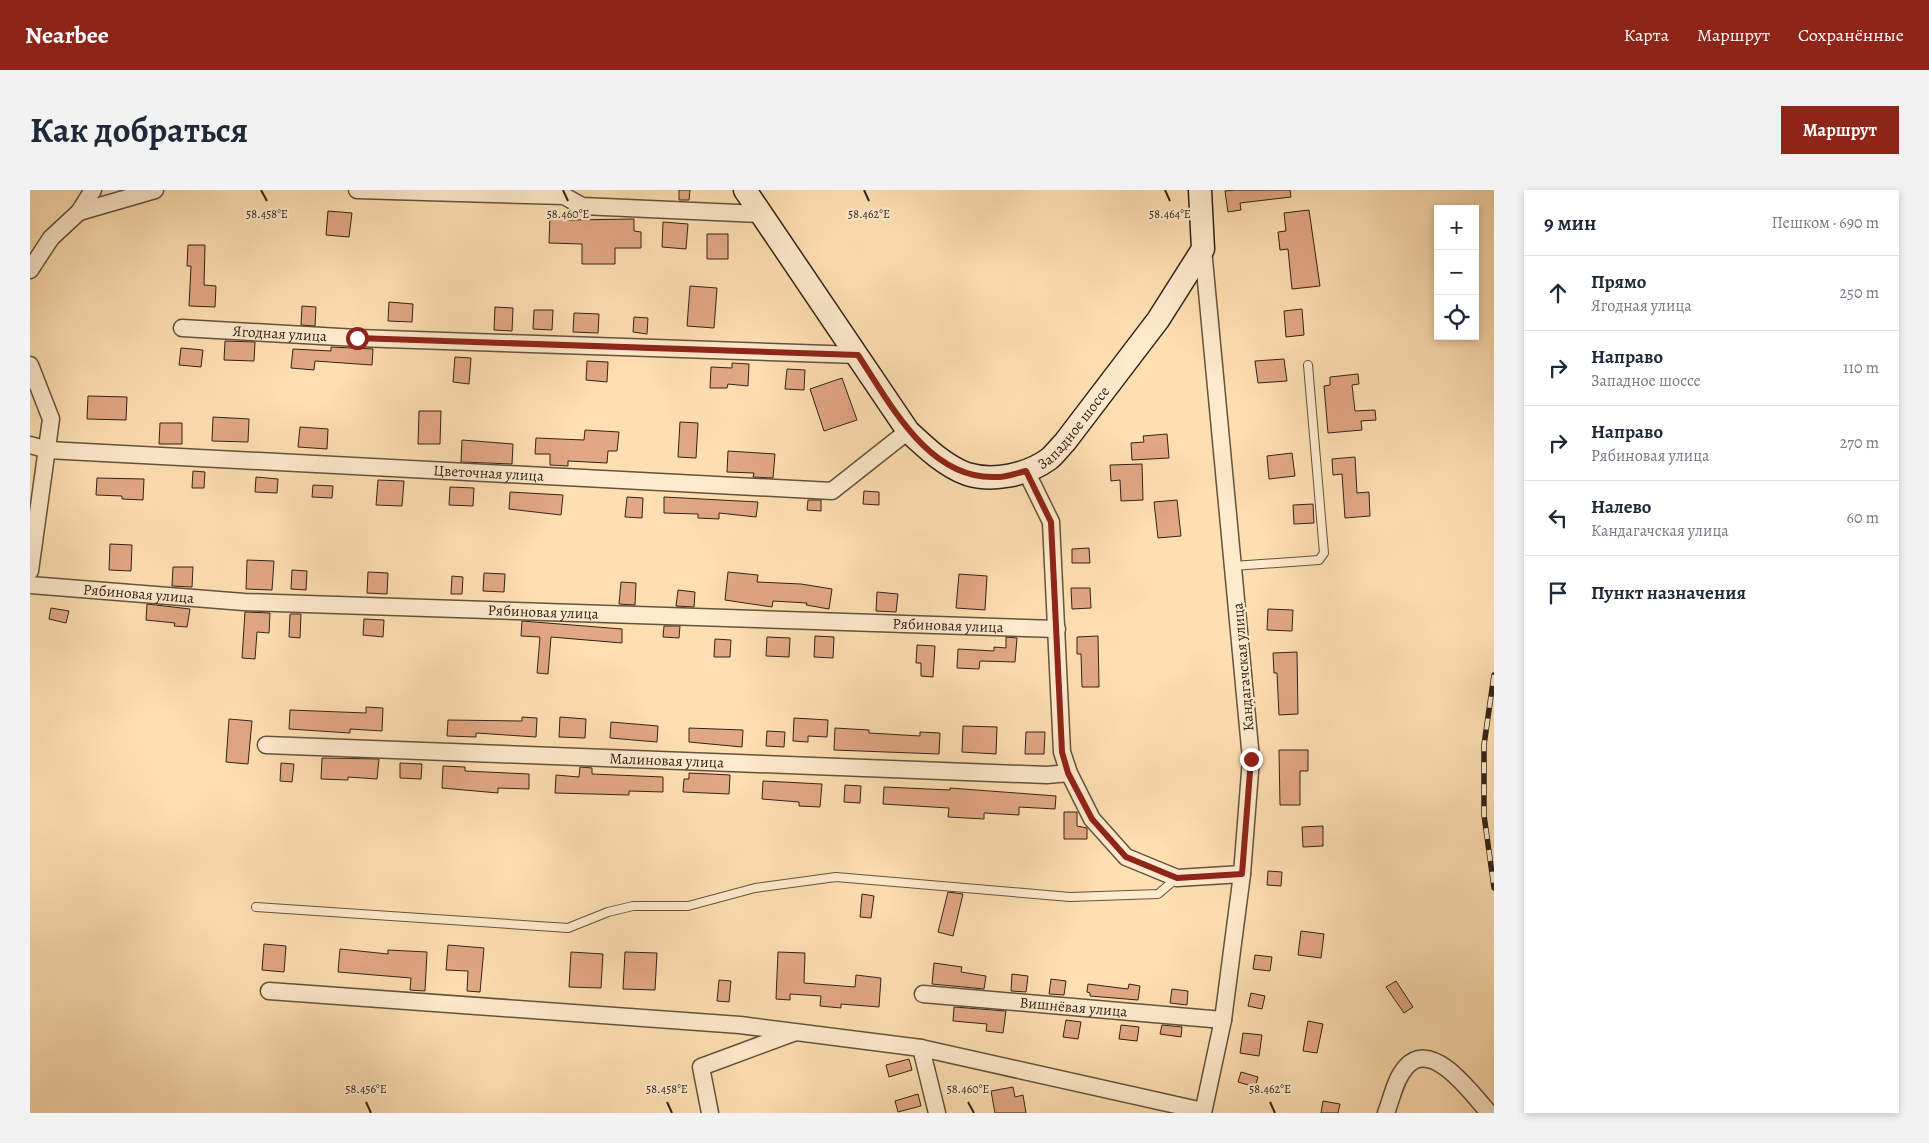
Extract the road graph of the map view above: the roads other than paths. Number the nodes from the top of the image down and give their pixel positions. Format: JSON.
{"nodes":[{"id":1,"x":93,"y":190,"type":"edge"},
{"id":2,"x":156,"y":190,"type":"edge"},
{"id":3,"x":357,"y":190,"type":"edge"},
{"id":4,"x":745,"y":190,"type":"edge"},
{"id":5,"x":1200,"y":190,"type":"edge"},
{"id":6,"x":80,"y":212,"type":"junction"},
{"id":7,"x":760,"y":214,"type":"junction"},
{"id":8,"x":1203,"y":250,"type":"junction"},
{"id":9,"x":30,"y":270,"type":"edge"},
{"id":10,"x":182,"y":328,"type":"dead end"},
{"id":11,"x":858,"y":355,"type":"junction"},
{"id":12,"x":1308,"y":364,"type":"dead end"},
{"id":13,"x":30,"y":365,"type":"edge"},
{"id":14,"x":908,"y":431,"type":"junction"},
{"id":15,"x":30,"y":445,"type":"edge"},
{"id":16,"x":48,"y":450,"type":"junction"},
{"id":17,"x":1026,"y":471,"type":"junction"},
{"id":18,"x":1233,"y":566,"type":"junction"},
{"id":19,"x":30,"y":571,"type":"edge"},
{"id":20,"x":30,"y":585,"type":"edge"},
{"id":21,"x":1056,"y":629,"type":"junction"},
{"id":22,"x":266,"y":745,"type":"dead end"},
{"id":23,"x":1068,"y":773,"type":"junction"},
{"id":24,"x":1242,"y":874,"type":"junction"},
{"id":25,"x":1177,"y":878,"type":"junction"},
{"id":26,"x":256,"y":907,"type":"dead end"},
{"id":27,"x":269,"y":991,"type":"dead end"},
{"id":28,"x":923,"y":994,"type":"dead end"},
{"id":29,"x":1223,"y":1020,"type":"junction"},
{"id":30,"x":794,"y":1033,"type":"junction"},
{"id":31,"x":921,"y":1048,"type":"junction"},
{"id":32,"x":1203,"y":1112,"type":"edge"},
{"id":33,"x":710,"y":1113,"type":"edge"},
{"id":34,"x":937,"y":1113,"type":"edge"},
{"id":35,"x":1386,"y":1113,"type":"edge"},
{"id":36,"x":1489,"y":1113,"type":"edge"}],
"edges":[{"from":1,"to":6,"type":"street"},
{"from":2,"to":6,"type":"street"},
{"from":3,"to":7,"type":"street"},
{"from":4,"to":7,"type":"main road","name":"Западное шоссе"},
{"from":5,"to":8,"type":"main road"},
{"from":6,"to":9,"type":"street"},
{"from":7,"to":11,"type":"main road","name":"Западное шоссе"},
{"from":8,"to":17,"type":"main road","name":"Западное шоссе"},
{"from":8,"to":18,"type":"street","name":"Кандагачская улица"},
{"from":10,"to":11,"type":"street","name":"Ягодная улица"},
{"from":11,"to":14,"type":"main road","name":"Западное шоссе"},
{"from":12,"to":18,"type":"lane"},
{"from":13,"to":16,"type":"street"},
{"from":14,"to":16,"type":"street","name":"Цветочная улица"},
{"from":14,"to":17,"type":"main road","name":"Западное шоссе"},
{"from":15,"to":16,"type":"street","name":"Цветочная улица"},
{"from":16,"to":19,"type":"street"},
{"from":17,"to":21,"type":"street"},
{"from":18,"to":24,"type":"street","name":"Кандагачская улица"},
{"from":20,"to":21,"type":"street","name":"Рябиновая улица"},
{"from":21,"to":23,"type":"street"},
{"from":22,"to":23,"type":"street","name":"Малиновая улица"},
{"from":23,"to":25,"type":"street"},
{"from":24,"to":25,"type":"street"},
{"from":24,"to":29,"type":"street","name":"Кандагачская улица"},
{"from":25,"to":26,"type":"lane"},
{"from":27,"to":30,"type":"street"},
{"from":28,"to":29,"type":"street","name":"Вишнёвая улица"},
{"from":29,"to":32,"type":"street","name":"Кандагачская улица"},
{"from":30,"to":31,"type":"street"},
{"from":30,"to":33,"type":"street"},
{"from":31,"to":32,"type":"street"},
{"from":31,"to":34,"type":"street"},
{"from":35,"to":36,"type":"street"}]}
